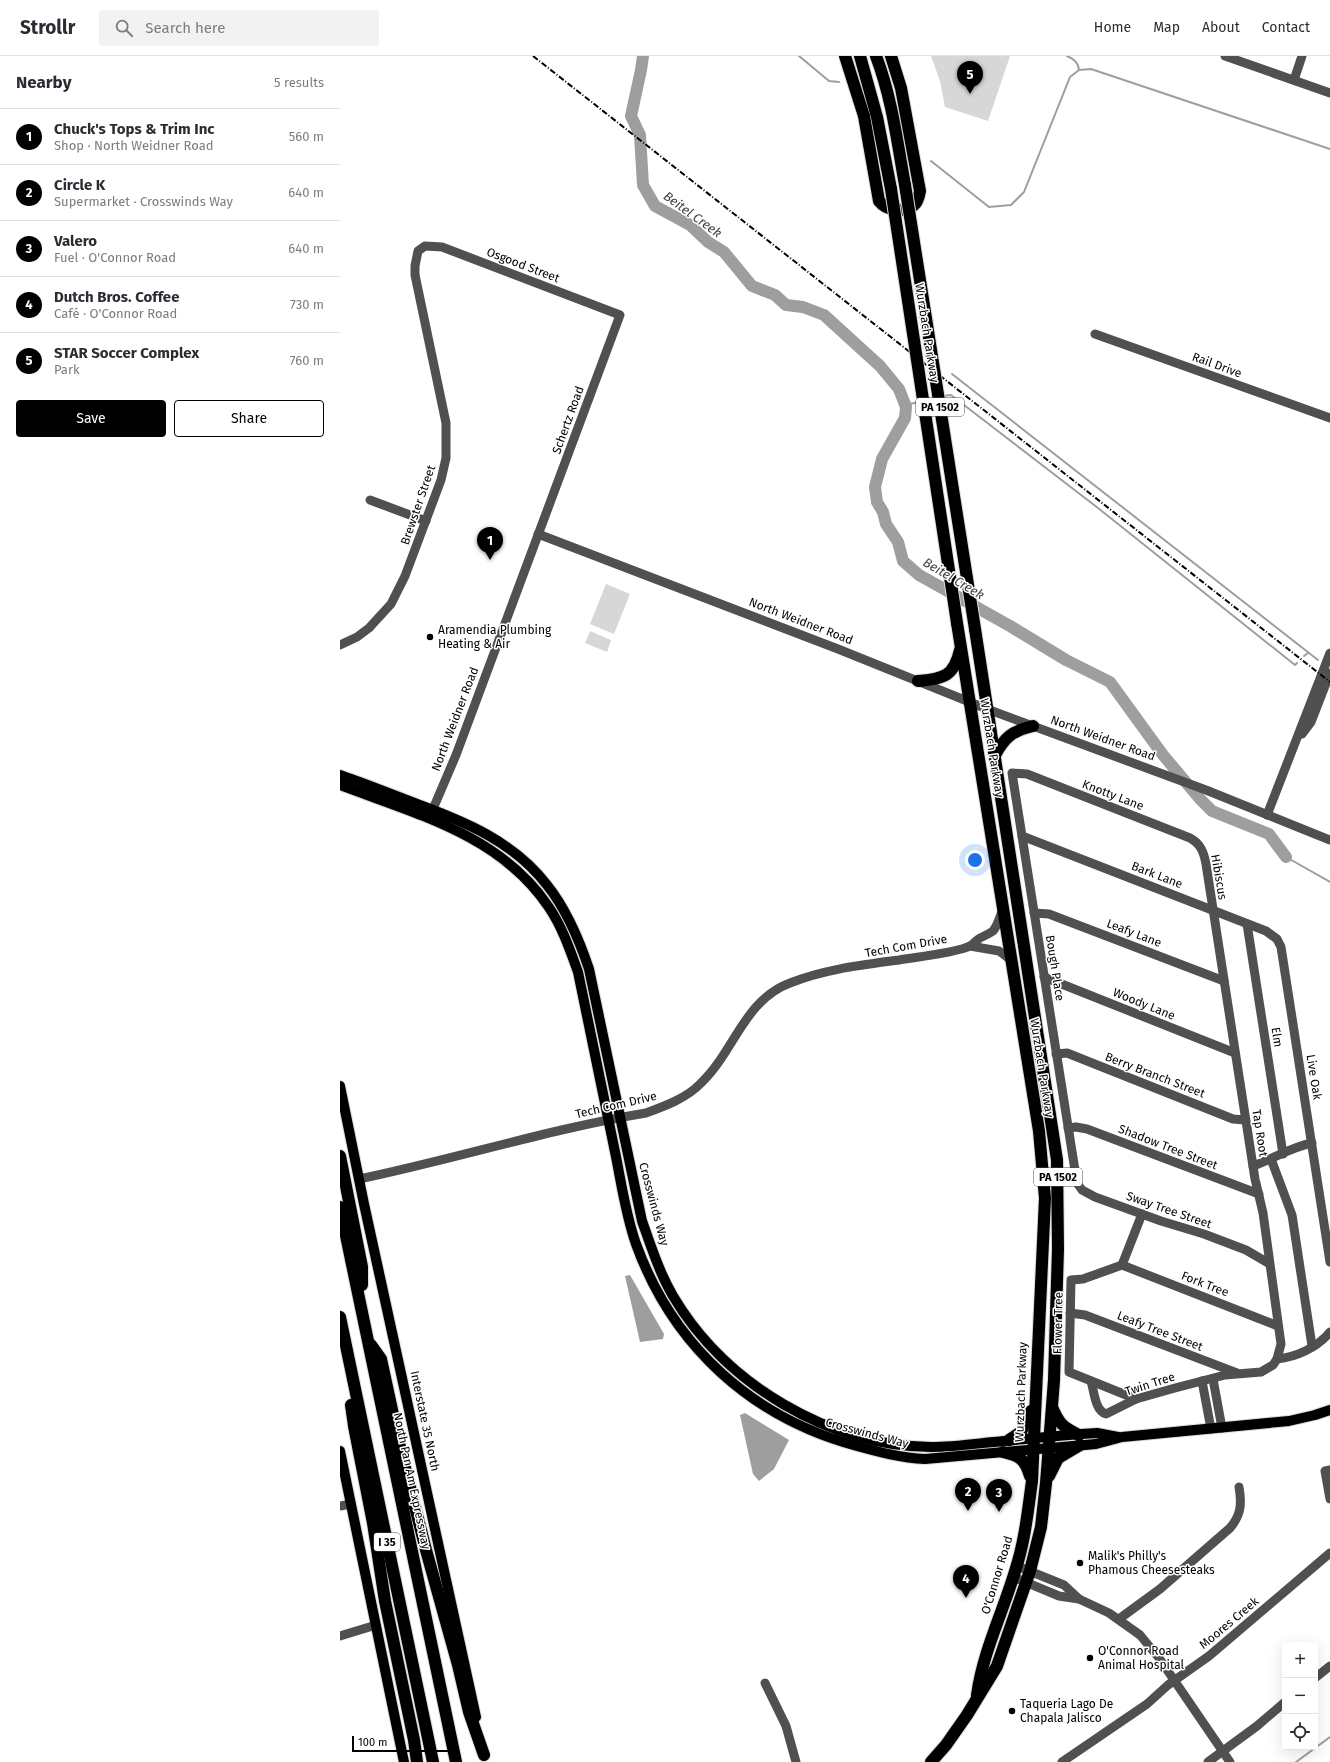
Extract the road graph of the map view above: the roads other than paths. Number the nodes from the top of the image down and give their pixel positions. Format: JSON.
{"nodes":[{"id":1,"x":846,"y":56,"type":"edge"},
{"id":2,"x":860,"y":56,"type":"edge"},
{"id":3,"x":876,"y":56,"type":"edge"},
{"id":4,"x":891,"y":56,"type":"edge"},
{"id":5,"x":1225,"y":56,"type":"edge"},
{"id":6,"x":1302,"y":56,"type":"edge"},
{"id":7,"x":1294,"y":80,"type":"junction"},
{"id":8,"x":1330,"y":93,"type":"edge"},
{"id":9,"x":418,"y":251,"type":"joint"},
{"id":10,"x":620,"y":315,"type":"joint"},
{"id":11,"x":1095,"y":334,"type":"dead end"},
{"id":12,"x":1330,"y":418,"type":"edge"},
{"id":13,"x":370,"y":500,"type":"dead end"},
{"id":14,"x":426,"y":521,"type":"junction"},
{"id":15,"x":538,"y":534,"type":"junction"},
{"id":16,"x":340,"y":645,"type":"edge"},
{"id":17,"x":961,"y":647,"type":"junction"},
{"id":18,"x":1330,"y":653,"type":"edge"},
{"id":19,"x":1330,"y":673,"type":"edge"},
{"id":20,"x":918,"y":681,"type":"junction"},
{"id":21,"x":971,"y":702,"type":"junction"},
{"id":22,"x":987,"y":709,"type":"junction"},
{"id":23,"x":1033,"y":726,"type":"junction"},
{"id":24,"x":1296,"y":744,"type":"junction"},
{"id":25,"x":994,"y":754,"type":"junction"},
{"id":26,"x":1012,"y":773,"type":"joint"},
{"id":27,"x":340,"y":774,"type":"edge"},
{"id":28,"x":340,"y":785,"type":"edge"},
{"id":29,"x":431,"y":814,"type":"junction"},
{"id":30,"x":1267,"y":815,"type":"junction"},
{"id":31,"x":1022,"y":836,"type":"junction"},
{"id":32,"x":1330,"y":840,"type":"edge"},
{"id":33,"x":1202,"y":848,"type":"joint"},
{"id":34,"x":558,"y":900,"type":"junction"},
{"id":35,"x":549,"y":907,"type":"junction"},
{"id":36,"x":1003,"y":909,"type":"junction"},
{"id":37,"x":1213,"y":910,"type":"junction"},
{"id":38,"x":1034,"y":913,"type":"junction"},
{"id":39,"x":1247,"y":924,"type":"junction"},
{"id":40,"x":1280,"y":943,"type":"joint"},
{"id":41,"x":970,"y":946,"type":"junction"},
{"id":42,"x":1011,"y":960,"type":"junction"},
{"id":43,"x":1044,"y":977,"type":"junction"},
{"id":44,"x":1224,"y":981,"type":"junction"},
{"id":45,"x":1235,"y":1053,"type":"junction"},
{"id":46,"x":1056,"y":1054,"type":"junction"},
{"id":47,"x":340,"y":1086,"type":"edge"},
{"id":48,"x":620,"y":1117,"type":"junction"},
{"id":49,"x":608,"y":1120,"type":"junction"},
{"id":50,"x":1245,"y":1120,"type":"junction"},
{"id":51,"x":1068,"y":1128,"type":"junction"},
{"id":52,"x":1312,"y":1143,"type":"junction"},
{"id":53,"x":1283,"y":1154,"type":"junction"},
{"id":54,"x":340,"y":1156,"type":"edge"},
{"id":55,"x":1271,"y":1159,"type":"junction"},
{"id":56,"x":1253,"y":1166,"type":"junction"},
{"id":57,"x":1074,"y":1167,"type":"joint"},
{"id":58,"x":359,"y":1179,"type":"junction"},
{"id":59,"x":1259,"y":1194,"type":"junction"},
{"id":60,"x":340,"y":1206,"type":"edge"},
{"id":61,"x":1142,"y":1214,"type":"junction"},
{"id":62,"x":1330,"y":1262,"type":"edge"},
{"id":63,"x":1270,"y":1264,"type":"junction"},
{"id":64,"x":1122,"y":1265,"type":"junction"},
{"id":65,"x":362,"y":1310,"type":"junction"},
{"id":66,"x":1070,"y":1313,"type":"junction"},
{"id":67,"x":340,"y":1320,"type":"edge"},
{"id":68,"x":1278,"y":1326,"type":"junction"},
{"id":69,"x":1330,"y":1332,"type":"edge"},
{"id":70,"x":368,"y":1343,"type":"junction"},
{"id":71,"x":1312,"y":1346,"type":"junction"},
{"id":72,"x":1277,"y":1359,"type":"junction"},
{"id":73,"x":1240,"y":1374,"type":"junction"},
{"id":74,"x":1213,"y":1378,"type":"junction"},
{"id":75,"x":1091,"y":1381,"type":"junction"},
{"id":76,"x":1202,"y":1381,"type":"junction"},
{"id":77,"x":1136,"y":1399,"type":"junction"},
{"id":78,"x":1034,"y":1402,"type":"junction"},
{"id":79,"x":1052,"y":1406,"type":"junction"},
{"id":80,"x":1330,"y":1410,"type":"edge"},
{"id":81,"x":1222,"y":1428,"type":"junction"},
{"id":82,"x":1211,"y":1429,"type":"junction"},
{"id":83,"x":848,"y":1432,"type":"junction"},
{"id":84,"x":1009,"y":1440,"type":"junction"},
{"id":85,"x":1079,"y":1440,"type":"junction"},
{"id":86,"x":1049,"y":1442,"type":"junction"},
{"id":87,"x":845,"y":1443,"type":"junction"},
{"id":88,"x":1033,"y":1444,"type":"junction"},
{"id":89,"x":340,"y":1451,"type":"edge"},
{"id":90,"x":1004,"y":1452,"type":"junction"},
{"id":91,"x":1328,"y":1471,"type":"edge"},
{"id":92,"x":1032,"y":1481,"type":"junction"},
{"id":93,"x":1046,"y":1483,"type":"junction"},
{"id":94,"x":1239,"y":1487,"type":"dead end"},
{"id":95,"x":1330,"y":1499,"type":"edge"},
{"id":96,"x":351,"y":1504,"type":"junction"},
{"id":97,"x":340,"y":1506,"type":"edge"},
{"id":98,"x":1330,"y":1553,"type":"edge"},
{"id":99,"x":1015,"y":1572,"type":"junction"},
{"id":100,"x":1028,"y":1576,"type":"junction"},
{"id":101,"x":1119,"y":1619,"type":"junction"},
{"id":102,"x":376,"y":1625,"type":"junction"},
{"id":103,"x":340,"y":1636,"type":"edge"},
{"id":104,"x":1330,"y":1666,"type":"edge"},
{"id":105,"x":1318,"y":1676,"type":"edge"},
{"id":106,"x":1176,"y":1681,"type":"junction"},
{"id":107,"x":765,"y":1683,"type":"dead end"},
{"id":108,"x":977,"y":1699,"type":"junction"},
{"id":109,"x":1282,"y":1704,"type":"edge"},
{"id":110,"x":1223,"y":1752,"type":"junction"},
{"id":111,"x":485,"y":1758,"type":"edge"},
{"id":112,"x":404,"y":1762,"type":"edge"},
{"id":113,"x":417,"y":1762,"type":"edge"},
{"id":114,"x":433,"y":1762,"type":"edge"},
{"id":115,"x":456,"y":1762,"type":"edge"},
{"id":116,"x":796,"y":1762,"type":"edge"},
{"id":117,"x":931,"y":1762,"type":"edge"},
{"id":118,"x":1062,"y":1762,"type":"edge"},
{"id":119,"x":1208,"y":1762,"type":"edge"},
{"id":120,"x":1230,"y":1762,"type":"edge"}],
"edges":[{"from":1,"to":4,"type":"highway"},
{"from":2,"to":17,"type":"highway","name":"Wurzbach Parkway","number":"PA 1502","bridge":true},
{"from":3,"to":22,"type":"highway","name":"Wurzbach Parkway","number":"PA 1502","bridge":true},
{"from":5,"to":7,"type":"street"},
{"from":6,"to":7,"type":"street"},
{"from":7,"to":8,"type":"street"},
{"from":9,"to":10,"type":"street","name":"Osgood Street"},
{"from":9,"to":14,"type":"street","name":"Brewster Street"},
{"from":10,"to":15,"type":"street","name":"Schertz Road"},
{"from":11,"to":12,"type":"street","name":"Rail Drive"},
{"from":13,"to":14,"type":"street"},
{"from":14,"to":16,"type":"street","name":"Brewster Street"},
{"from":15,"to":20,"type":"street","name":"North Weidner Road"},
{"from":15,"to":29,"type":"street","name":"North Weidner Road"},
{"from":17,"to":20,"type":"highway"},
{"from":17,"to":21,"type":"highway","name":"Wurzbach Parkway","number":"PA 1502"},
{"from":18,"to":24,"type":"street"},
{"from":19,"to":24,"type":"street"},
{"from":20,"to":21,"type":"street","name":"North Weidner Road"},
{"from":21,"to":22,"type":"street","name":"North Weidner Road"},
{"from":21,"to":36,"type":"highway","name":"Wurzbach Parkway","number":"PA 1502"},
{"from":22,"to":23,"type":"street","name":"North Weidner Road"},
{"from":22,"to":25,"type":"highway","name":"Wurzbach Parkway","number":"PA 1502"},
{"from":23,"to":25,"type":"highway"},
{"from":23,"to":30,"type":"street","name":"North Weidner Road"},
{"from":24,"to":30,"type":"street"},
{"from":25,"to":79,"type":"highway","name":"Wurzbach Parkway","number":"PA 1502"},
{"from":26,"to":31,"type":"street","name":"Bough Place"},
{"from":26,"to":33,"type":"street","name":"Knotty Lane"},
{"from":27,"to":29,"type":"main road"},
{"from":28,"to":29,"type":"main road"},
{"from":29,"to":34,"type":"main road","name":"Crosswinds Way"},
{"from":29,"to":35,"type":"main road","name":"Crosswinds Way"},
{"from":30,"to":32,"type":"street","name":"North Weidner Road"},
{"from":31,"to":37,"type":"street","name":"Bark Lane"},
{"from":31,"to":38,"type":"street","name":"Bough Place"},
{"from":33,"to":37,"type":"street","name":"Hibiscus"},
{"from":34,"to":35,"type":"main road"},
{"from":34,"to":48,"type":"main road","name":"Crosswinds Way"},
{"from":35,"to":49,"type":"main road","name":"Crosswinds Way"},
{"from":36,"to":41,"type":"street","name":"Tech Com Drive"},
{"from":36,"to":42,"type":"highway","name":"Wurzbach Parkway","number":"PA 1502"},
{"from":37,"to":39,"type":"street","name":"Bark Lane"},
{"from":37,"to":44,"type":"street","name":"Tap Root"},
{"from":38,"to":43,"type":"street","name":"Bough Place"},
{"from":38,"to":44,"type":"street","name":"Leafy Lane"},
{"from":39,"to":40,"type":"street","name":"Bark Lane"},
{"from":39,"to":53,"type":"street","name":"Elm"},
{"from":40,"to":52,"type":"street","name":"Live Oak"},
{"from":41,"to":42,"type":"street","name":"Tech Com Drive"},
{"from":41,"to":48,"type":"street","name":"Tech Com Drive"},
{"from":42,"to":78,"type":"highway","name":"Wurzbach Parkway","number":"PA 1502"},
{"from":43,"to":45,"type":"street","name":"Woody Lane"},
{"from":43,"to":46,"type":"street","name":"Bough Place"},
{"from":44,"to":45,"type":"street","name":"Tap Root"},
{"from":45,"to":50,"type":"street","name":"Tap Root"},
{"from":46,"to":50,"type":"street","name":"Berry Branch Street"},
{"from":46,"to":51,"type":"street","name":"Bough Place"},
{"from":47,"to":58,"type":"main road","name":"Interstate 35 North"},
{"from":48,"to":49,"type":"street","name":"Tech Com Drive"},
{"from":48,"to":83,"type":"main road","name":"Crosswinds Way"},
{"from":49,"to":58,"type":"street","name":"Tech Com Drive"},
{"from":49,"to":87,"type":"main road","name":"Crosswinds Way"},
{"from":50,"to":56,"type":"street","name":"Tap Root"},
{"from":51,"to":57,"type":"street","name":"Bough Place"},
{"from":51,"to":59,"type":"street","name":"Shadow Tree Street"},
{"from":52,"to":53,"type":"street"},
{"from":52,"to":62,"type":"street","name":"Live Oak"},
{"from":53,"to":55,"type":"street"},
{"from":54,"to":65,"type":"highway"},
{"from":55,"to":56,"type":"street"},
{"from":55,"to":71,"type":"street"},
{"from":56,"to":59,"type":"street","name":"Tap Root"},
{"from":57,"to":61,"type":"street","name":"Sway Tree Street"},
{"from":58,"to":111,"type":"main road","name":"Interstate 35 North"},
{"from":59,"to":63,"type":"street","name":"Tap Root"},
{"from":60,"to":65,"type":"highway","name":"North Pan Am Expressway","number":"I 35"},
{"from":61,"to":63,"type":"street","name":"Sway Tree Street"},
{"from":61,"to":64,"type":"street"},
{"from":63,"to":68,"type":"street","name":"Tap Root"},
{"from":64,"to":66,"type":"street","name":"Flower Tree"},
{"from":64,"to":68,"type":"street","name":"Fork Tree"},
{"from":65,"to":70,"type":"highway","name":"North Pan Am Expressway","number":"I 35"},
{"from":66,"to":73,"type":"street","name":"Leafy Tree Street"},
{"from":66,"to":75,"type":"street","name":"Flower Tree"},
{"from":67,"to":113,"type":"highway"},
{"from":67,"to":114,"type":"highway","number":"I 35"},
{"from":68,"to":72,"type":"street","name":"Tap Root"},
{"from":69,"to":71,"type":"street"},
{"from":70,"to":111,"type":"highway"},
{"from":70,"to":115,"type":"highway","name":"North Pan Am Expressway","number":"I 35"},
{"from":71,"to":72,"type":"street"},
{"from":72,"to":73,"type":"street","name":"Twin Tree"},
{"from":73,"to":74,"type":"street","name":"Twin Tree"},
{"from":74,"to":76,"type":"street","name":"Twin Tree"},
{"from":74,"to":81,"type":"street"},
{"from":75,"to":77,"type":"street"},
{"from":75,"to":77,"type":"street","name":"Twin Tree"},
{"from":76,"to":77,"type":"street","name":"Twin Tree"},
{"from":76,"to":82,"type":"street"},
{"from":78,"to":84,"type":"highway"},
{"from":78,"to":88,"type":"highway","name":"Wurzbach Parkway","number":"PA 1502"},
{"from":79,"to":85,"type":"highway"},
{"from":79,"to":86,"type":"highway","name":"Wurzbach Parkway","number":"PA 1502"},
{"from":80,"to":81,"type":"main road"},
{"from":81,"to":82,"type":"main road"},
{"from":82,"to":85,"type":"main road"},
{"from":83,"to":84,"type":"main road","name":"Crosswinds Way"},
{"from":83,"to":87,"type":"main road"},
{"from":84,"to":88,"type":"main road","name":"Crosswinds Way"},
{"from":85,"to":86,"type":"main road"},
{"from":85,"to":93,"type":"highway"},
{"from":86,"to":88,"type":"main road"},
{"from":86,"to":93,"type":"highway","name":"O'Connor Road"},
{"from":87,"to":90,"type":"main road","name":"Crosswinds Way"},
{"from":88,"to":90,"type":"main road","name":"Crosswinds Way"},
{"from":88,"to":92,"type":"highway","name":"O'Connor Road"},
{"from":89,"to":96,"type":"main road"},
{"from":90,"to":92,"type":"highway"},
{"from":91,"to":95,"type":"street"},
{"from":92,"to":99,"type":"highway","name":"O'Connor Road"},
{"from":93,"to":100,"type":"highway","name":"O'Connor Road"},
{"from":94,"to":101,"type":"street"},
{"from":96,"to":97,"type":"street"},
{"from":96,"to":102,"type":"main road"},
{"from":98,"to":106,"type":"street","name":"Moores Creek"},
{"from":99,"to":100,"type":"street"},
{"from":99,"to":108,"type":"highway","name":"O'Connor Road"},
{"from":100,"to":101,"type":"street"},
{"from":100,"to":108,"type":"highway","name":"O'Connor Road"},
{"from":101,"to":106,"type":"street"},
{"from":102,"to":103,"type":"street"},
{"from":102,"to":112,"type":"main road"},
{"from":104,"to":105,"type":"street"},
{"from":106,"to":110,"type":"street"},
{"from":106,"to":118,"type":"street","name":"Moores Creek"},
{"from":107,"to":116,"type":"street"},
{"from":108,"to":117,"type":"highway","name":"O'Connor Road"},
{"from":109,"to":110,"type":"street"},
{"from":110,"to":119,"type":"street"},
{"from":110,"to":120,"type":"street"}]}
